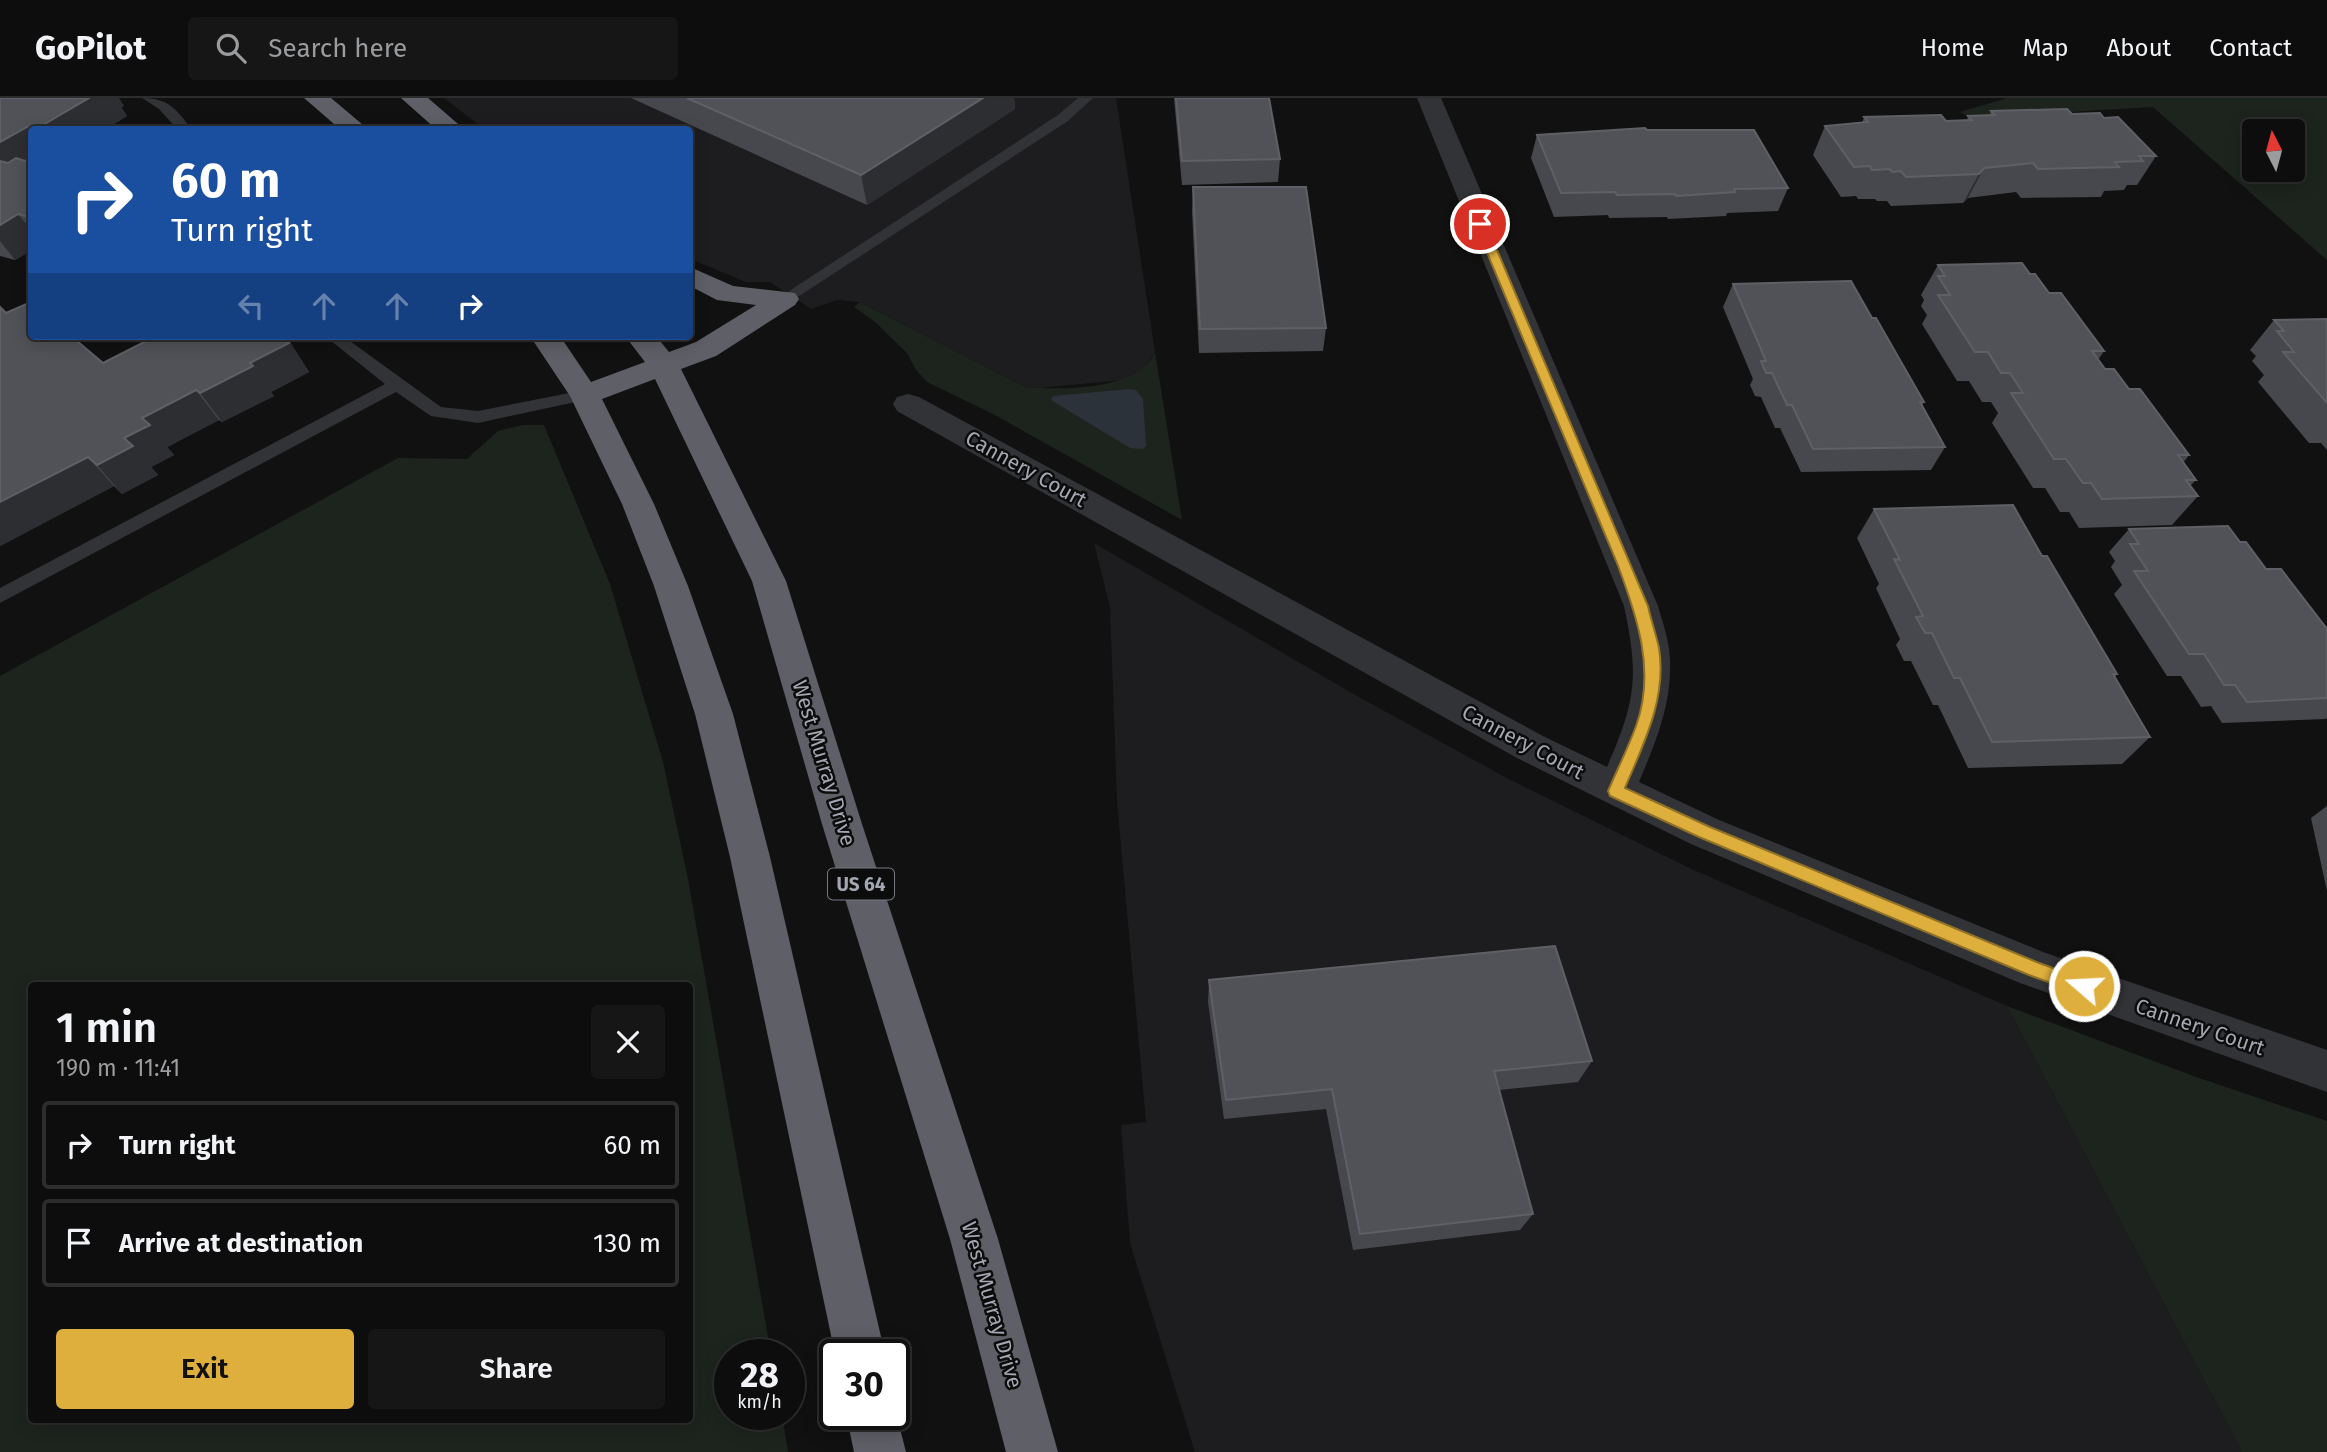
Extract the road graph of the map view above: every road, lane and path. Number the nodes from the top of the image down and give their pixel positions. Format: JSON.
{"nodes":[{"id":1,"x":149,"y":98,"type":"edge"},
{"id":2,"x":316,"y":98,"type":"edge"},
{"id":3,"x":413,"y":98,"type":"edge"},
{"id":4,"x":1086,"y":98,"type":"edge"},
{"id":5,"x":1429,"y":98,"type":"edge"},
{"id":6,"x":182,"y":126,"type":"edge"},
{"id":7,"x":352,"y":126,"type":"edge"},
{"id":8,"x":448,"y":126,"type":"edge"},
{"id":9,"x":693,"y":277,"type":"edge"},
{"id":10,"x":785,"y":299,"type":"junction"},
{"id":11,"x":338,"y":340,"type":"edge"},
{"id":12,"x":548,"y":340,"type":"edge"},
{"id":13,"x":652,"y":351,"type":"edge"},
{"id":14,"x":397,"y":385,"type":"junction"},
{"id":15,"x":585,"y":395,"type":"junction"},
{"id":16,"x":908,"y":404,"type":"dead end"},
{"id":17,"x":0,"y":596,"type":"edge"},
{"id":18,"x":1616,"y":791,"type":"junction"},
{"id":19,"x":2327,"y":1071,"type":"edge"},
{"id":20,"x":857,"y":1339,"type":"edge"},
{"id":21,"x":875,"y":1430,"type":"edge"},
{"id":22,"x":880,"y":1452,"type":"edge"},
{"id":23,"x":1032,"y":1452,"type":"edge"}],
"edges":[{"from":1,"to":6,"type":"lane"},
{"from":2,"to":7,"type":"highway"},
{"from":3,"to":8,"type":"highway"},
{"from":4,"to":10,"type":"lane"},
{"from":5,"to":18,"type":"street"},
{"from":9,"to":10,"type":"highway"},
{"from":10,"to":13,"type":"highway"},
{"from":11,"to":14,"type":"lane"},
{"from":12,"to":15,"type":"highway"},
{"from":13,"to":15,"type":"highway"},
{"from":13,"to":23,"type":"highway","name":"West Murray Drive","number":"US 64"},
{"from":14,"to":15,"type":"lane"},
{"from":14,"to":17,"type":"lane"},
{"from":15,"to":20,"type":"highway"},
{"from":16,"to":18,"type":"street","name":"Cannery Court"},
{"from":18,"to":19,"type":"street","name":"Cannery Court"},
{"from":21,"to":22,"type":"highway"}]}
